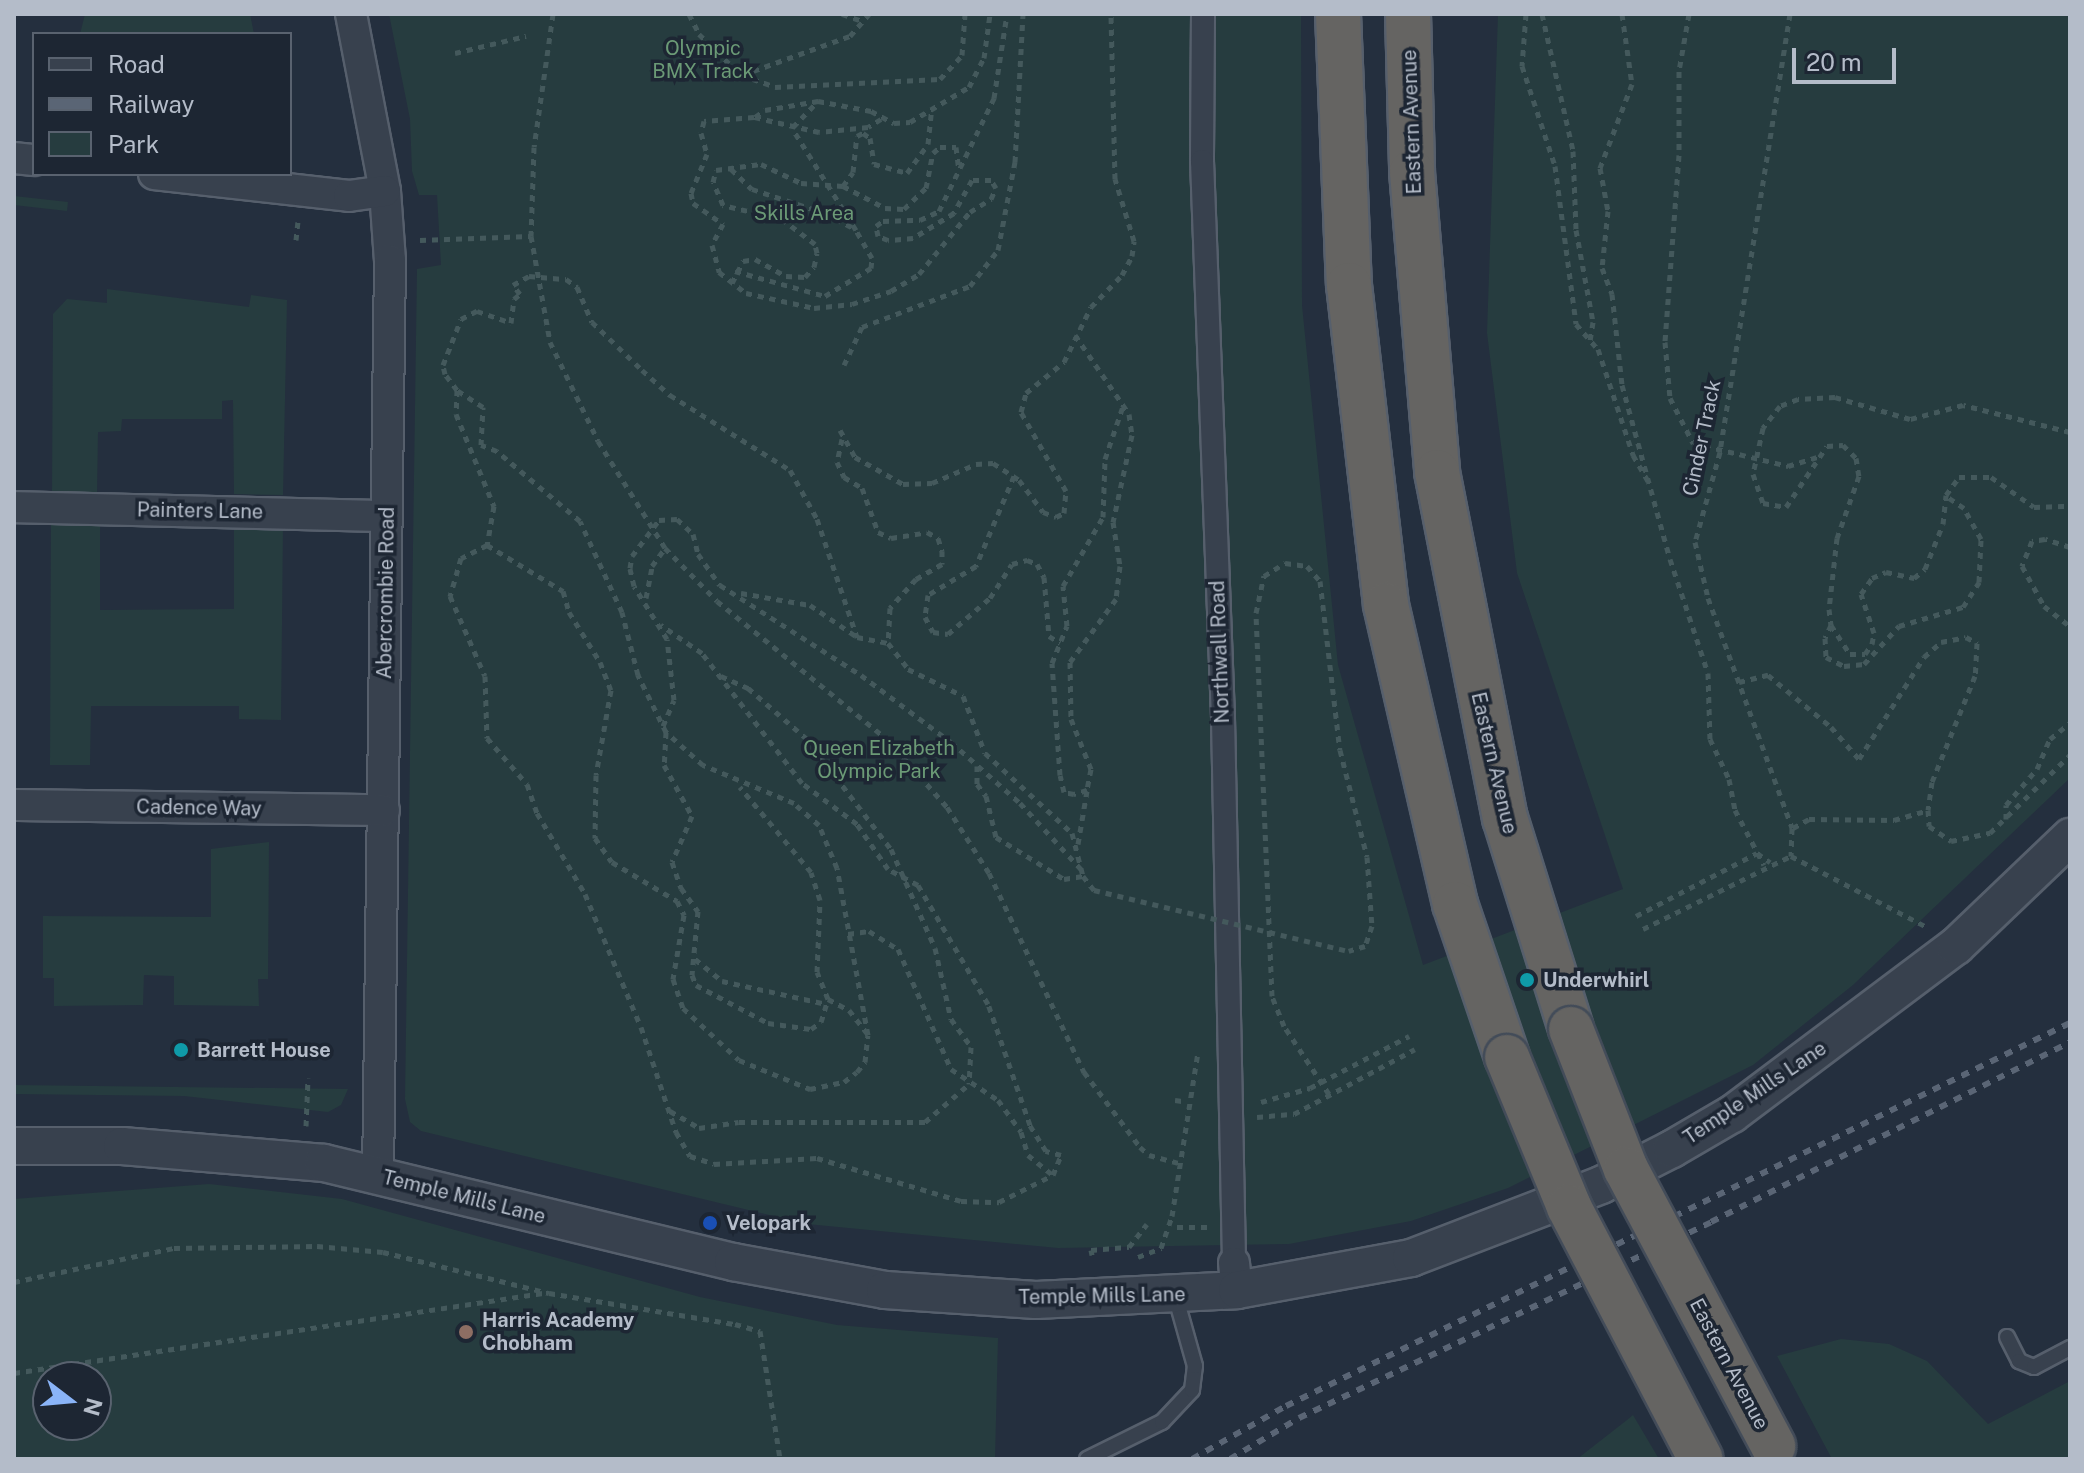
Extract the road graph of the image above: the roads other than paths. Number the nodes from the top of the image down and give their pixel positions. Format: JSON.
{"nodes":[{"id":1,"x":351,"y":14,"type":"edge"},
{"id":2,"x":1203,"y":14,"type":"edge"},
{"id":3,"x":1338,"y":14,"type":"edge"},
{"id":4,"x":1408,"y":14,"type":"edge"},
{"id":5,"x":172,"y":176,"type":"edge"},
{"id":6,"x":385,"y":191,"type":"junction"},
{"id":7,"x":14,"y":507,"type":"edge"},
{"id":8,"x":386,"y":516,"type":"junction"},
{"id":9,"x":14,"y":805,"type":"edge"},
{"id":10,"x":384,"y":810,"type":"junction"},
{"id":11,"x":2070,"y":837,"type":"edge"},
{"id":12,"x":14,"y":1146,"type":"edge"},
{"id":13,"x":378,"y":1176,"type":"junction"},
{"id":14,"x":1236,"y":1276,"type":"junction"},
{"id":15,"x":1175,"y":1295,"type":"junction"},
{"id":16,"x":2007,"y":1337,"type":"dead end"},
{"id":17,"x":2070,"y":1348,"type":"edge"},
{"id":18,"x":1777,"y":1453,"type":"edge"},
{"id":19,"x":1087,"y":1459,"type":"edge"},
{"id":20,"x":1701,"y":1459,"type":"edge"}],
"edges":[{"from":1,"to":6,"type":"street","name":"Abercrombie Road"},
{"from":2,"to":14,"type":"street","name":"Northwall Road"},
{"from":3,"to":20,"type":"highway","bridge":true},
{"from":4,"to":18,"type":"highway","name":"Eastern Avenue","bridge":true},
{"from":5,"to":6,"type":"street"},
{"from":6,"to":8,"type":"street","name":"Abercrombie Road"},
{"from":7,"to":8,"type":"street","name":"Painters Lane"},
{"from":8,"to":10,"type":"street","name":"Abercrombie Road"},
{"from":9,"to":10,"type":"street","name":"Cadence Way"},
{"from":10,"to":13,"type":"street","name":"Abercrombie Road"},
{"from":11,"to":14,"type":"street","name":"Temple Mills Lane"},
{"from":12,"to":13,"type":"street","name":"Temple Mills Lane"},
{"from":13,"to":15,"type":"street","name":"Temple Mills Lane"},
{"from":14,"to":15,"type":"street","name":"Temple Mills Lane"},
{"from":15,"to":19,"type":"lane"},
{"from":16,"to":17,"type":"lane"}]}
